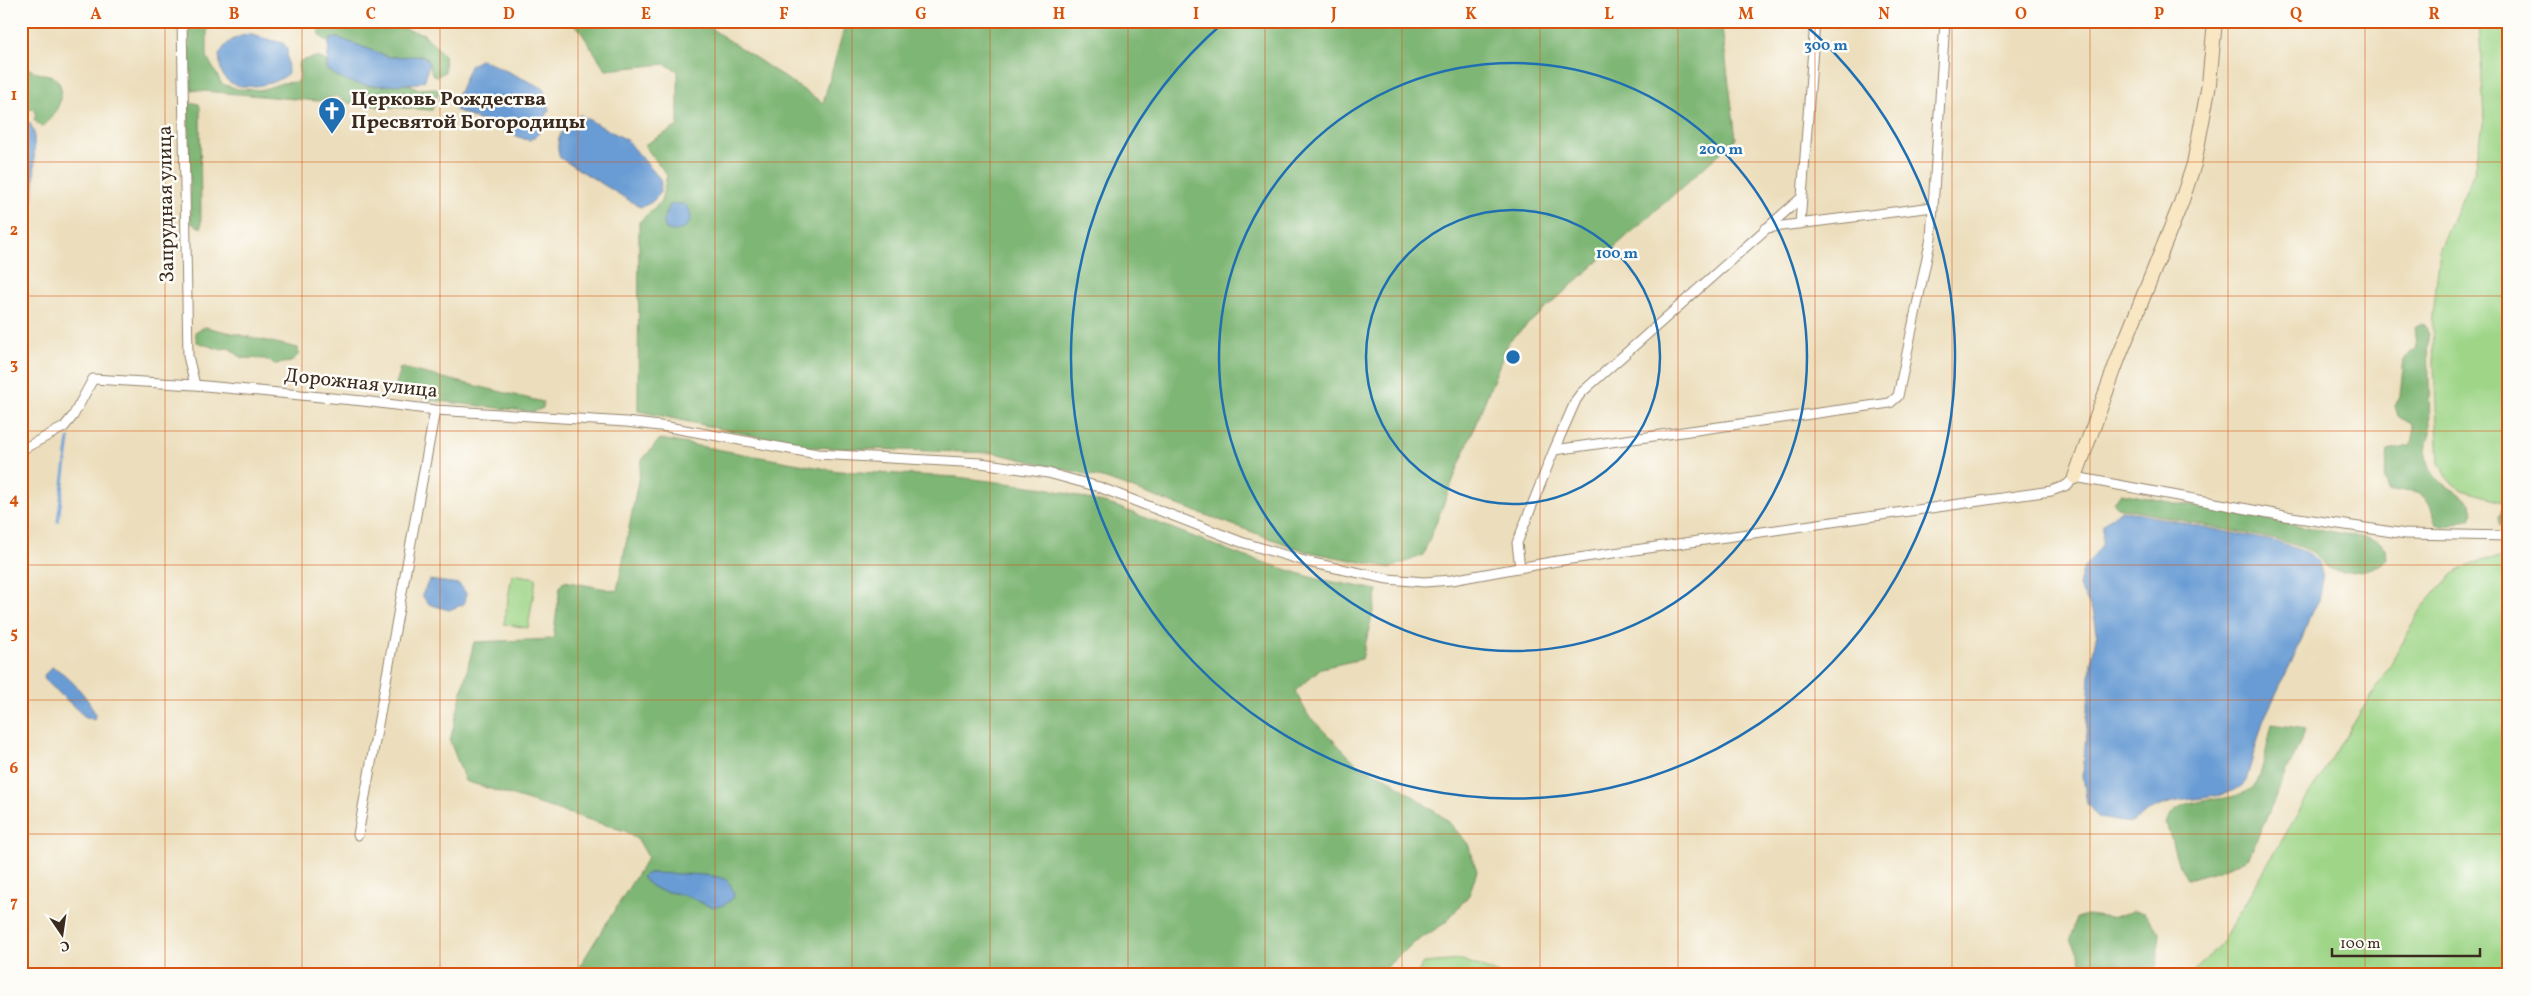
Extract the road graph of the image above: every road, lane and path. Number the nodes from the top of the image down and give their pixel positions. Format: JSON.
{"nodes":[{"id":1,"x":182,"y":21,"type":"edge"},
{"id":2,"x":1815,"y":21,"type":"edge"},
{"id":3,"x":1945,"y":21,"type":"edge"},
{"id":4,"x":2215,"y":21,"type":"edge"},
{"id":5,"x":1802,"y":197,"type":"junction"},
{"id":6,"x":1934,"y":207,"type":"junction"},
{"id":7,"x":1800,"y":224,"type":"junction"},
{"id":8,"x":1766,"y":228,"type":"junction"},
{"id":9,"x":195,"y":385,"type":"junction"},
{"id":10,"x":435,"y":410,"type":"junction"},
{"id":11,"x":21,"y":450,"type":"edge"},
{"id":12,"x":1554,"y":450,"type":"junction"},
{"id":13,"x":2076,"y":477,"type":"junction"},
{"id":14,"x":2509,"y":536,"type":"edge"},
{"id":15,"x":1520,"y":568,"type":"junction"},
{"id":16,"x":358,"y":835,"type":"dead end"}],
"edges":[{"from":1,"to":9,"type":"street","name":"Запрудная улица"},
{"from":2,"to":5,"type":"street"},
{"from":3,"to":6,"type":"street"},
{"from":4,"to":13,"type":"street"},
{"from":5,"to":7,"type":"street"},
{"from":5,"to":8,"type":"street"},
{"from":6,"to":7,"type":"street"},
{"from":6,"to":12,"type":"street"},
{"from":7,"to":8,"type":"street"},
{"from":8,"to":12,"type":"street"},
{"from":9,"to":10,"type":"street","name":"Дорожная улица"},
{"from":9,"to":11,"type":"street","name":"Дорожная улица"},
{"from":10,"to":15,"type":"street","name":"Дорожная улица"},
{"from":10,"to":16,"type":"street"},
{"from":12,"to":15,"type":"street"},
{"from":13,"to":14,"type":"street"},
{"from":13,"to":15,"type":"street","name":"Дорожная улица"}]}
